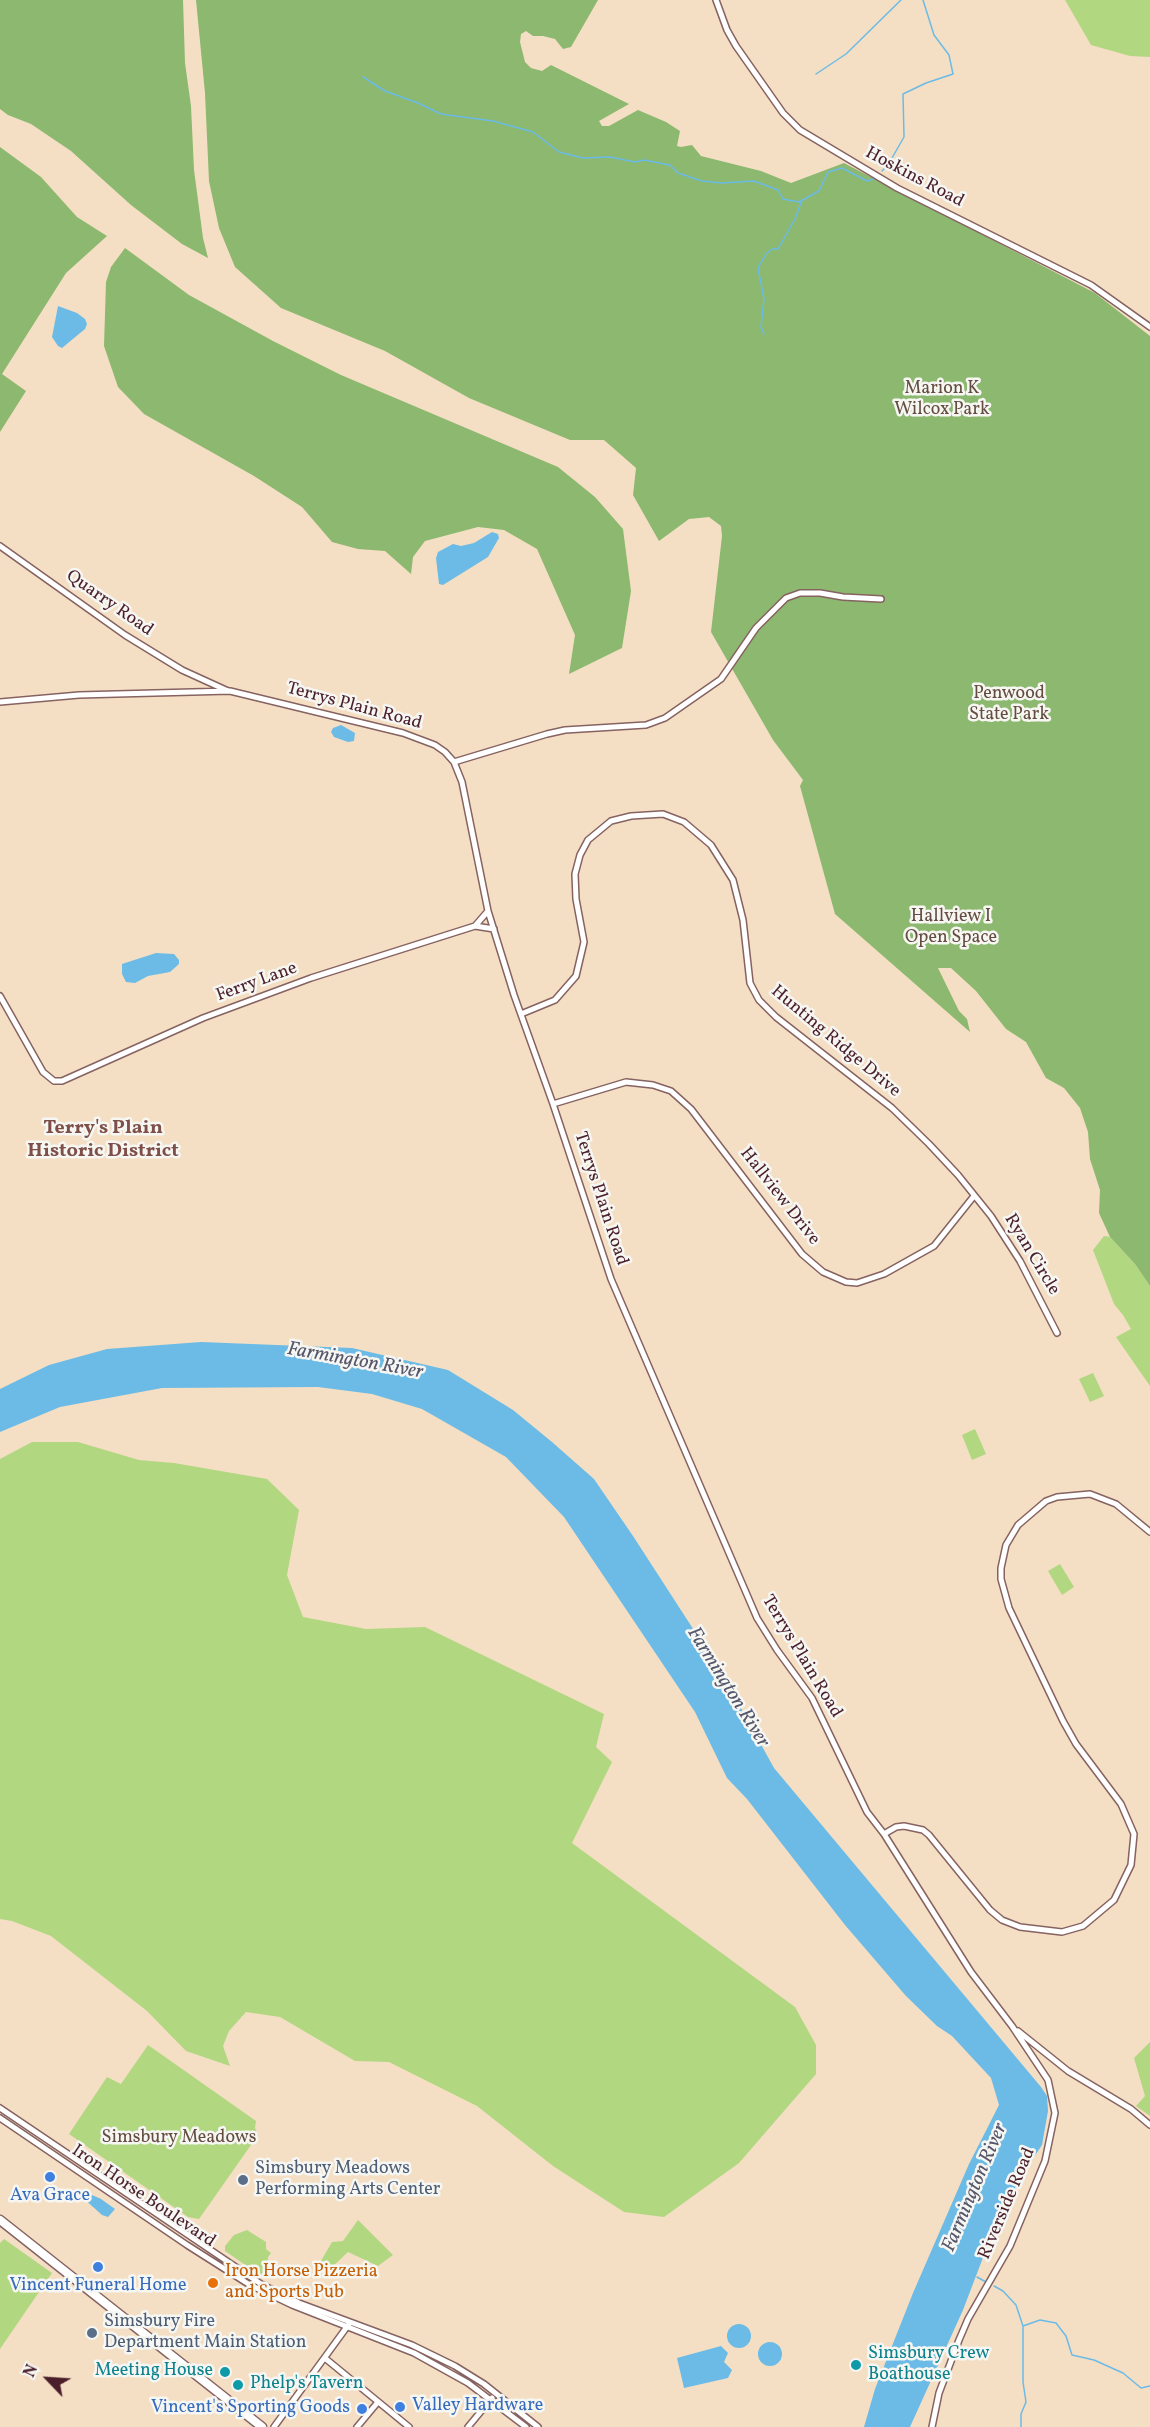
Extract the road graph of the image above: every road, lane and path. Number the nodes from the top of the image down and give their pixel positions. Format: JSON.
{"nodes":[{"id":1,"x":716,"y":0,"type":"edge"},
{"id":2,"x":1150,"y":327,"type":"edge"},
{"id":3,"x":0,"y":546,"type":"edge"},
{"id":4,"x":881,"y":599,"type":"dead end"},
{"id":5,"x":204,"y":680,"type":"junction"},
{"id":6,"x":230,"y":691,"type":"junction"},
{"id":7,"x":201,"y":692,"type":"junction"},
{"id":8,"x":0,"y":702,"type":"edge"},
{"id":9,"x":454,"y":762,"type":"junction"},
{"id":10,"x":488,"y":910,"type":"junction"},
{"id":11,"x":475,"y":926,"type":"junction"},
{"id":12,"x":494,"y":930,"type":"junction"},
{"id":13,"x":0,"y":996,"type":"edge"},
{"id":14,"x":521,"y":1014,"type":"junction"},
{"id":15,"x":553,"y":1104,"type":"junction"},
{"id":16,"x":974,"y":1196,"type":"junction"},
{"id":17,"x":1057,"y":1333,"type":"dead end"},
{"id":18,"x":1150,"y":1532,"type":"edge"},
{"id":19,"x":884,"y":1834,"type":"junction"},
{"id":20,"x":1012,"y":2026,"type":"junction"},
{"id":21,"x":0,"y":2108,"type":"edge"},
{"id":22,"x":0,"y":2118,"type":"edge"},
{"id":23,"x":1150,"y":2125,"type":"edge"},
{"id":24,"x":84,"y":2165,"type":"junction"},
{"id":25,"x":80,"y":2172,"type":"junction"},
{"id":26,"x":0,"y":2220,"type":"edge"},
{"id":27,"x":192,"y":2238,"type":"junction"},
{"id":28,"x":187,"y":2246,"type":"junction"},
{"id":29,"x":349,"y":2323,"type":"junction"},
{"id":30,"x":323,"y":2361,"type":"junction"},
{"id":31,"x":496,"y":2394,"type":"junction"},
{"id":32,"x":491,"y":2399,"type":"junction"},
{"id":33,"x":378,"y":2402,"type":"junction"},
{"id":34,"x":257,"y":2425,"type":"edge"},
{"id":35,"x":274,"y":2427,"type":"edge"},
{"id":36,"x":357,"y":2427,"type":"edge"},
{"id":37,"x":409,"y":2427,"type":"edge"},
{"id":38,"x":468,"y":2427,"type":"edge"},
{"id":39,"x":526,"y":2427,"type":"edge"},
{"id":40,"x":538,"y":2427,"type":"edge"},
{"id":41,"x":932,"y":2427,"type":"edge"}],
"edges":[{"from":1,"to":2,"type":"street","name":"Hoskins Road"},
{"from":3,"to":5,"type":"street","name":"Quarry Road"},
{"from":4,"to":9,"type":"street"},
{"from":5,"to":6,"type":"street","name":"Quarry Road"},
{"from":5,"to":7,"type":"street"},
{"from":6,"to":7,"type":"street","name":"Terrys Plain Road"},
{"from":6,"to":9,"type":"street","name":"Terrys Plain Road"},
{"from":7,"to":8,"type":"street","name":"Terrys Plain Road"},
{"from":9,"to":10,"type":"street","name":"Terrys Plain Road"},
{"from":10,"to":11,"type":"street"},
{"from":10,"to":12,"type":"street","name":"Terrys Plain Road"},
{"from":11,"to":12,"type":"street","name":"Ferry Lane"},
{"from":11,"to":13,"type":"street","name":"Ferry Lane"},
{"from":12,"to":14,"type":"street","name":"Terrys Plain Road"},
{"from":14,"to":15,"type":"street","name":"Terrys Plain Road"},
{"from":14,"to":16,"type":"street","name":"Hunting Ridge Drive"},
{"from":15,"to":16,"type":"street","name":"Hallview Drive"},
{"from":15,"to":19,"type":"street","name":"Terrys Plain Road"},
{"from":16,"to":17,"type":"street","name":"Ryan Circle"},
{"from":18,"to":19,"type":"street"},
{"from":19,"to":20,"type":"street","name":"Terrys Plain Road"},
{"from":20,"to":23,"type":"street"},
{"from":20,"to":41,"type":"street","name":"Riverside Road"},
{"from":21,"to":24,"type":"street","name":"Iron Horse Boulevard"},
{"from":22,"to":25,"type":"street","name":"Iron Horse Boulevard"},
{"from":24,"to":25,"type":"street"},
{"from":24,"to":27,"type":"street","name":"Iron Horse Boulevard"},
{"from":25,"to":28,"type":"street","name":"Iron Horse Boulevard"},
{"from":26,"to":34,"type":"highway"},
{"from":27,"to":28,"type":"street"},
{"from":27,"to":29,"type":"street","name":"Iron Horse Boulevard"},
{"from":28,"to":29,"type":"street","name":"Iron Horse Boulevard"},
{"from":29,"to":30,"type":"street"},
{"from":29,"to":31,"type":"street","name":"Iron Horse Boulevard"},
{"from":29,"to":32,"type":"street","name":"Iron Horse Boulevard"},
{"from":30,"to":33,"type":"street"},
{"from":30,"to":35,"type":"street"},
{"from":31,"to":32,"type":"street"},
{"from":31,"to":40,"type":"street","name":"Iron Horse Boulevard"},
{"from":32,"to":38,"type":"street"},
{"from":32,"to":39,"type":"street","name":"Iron Horse Boulevard"},
{"from":33,"to":36,"type":"street"},
{"from":33,"to":37,"type":"street"}]}
